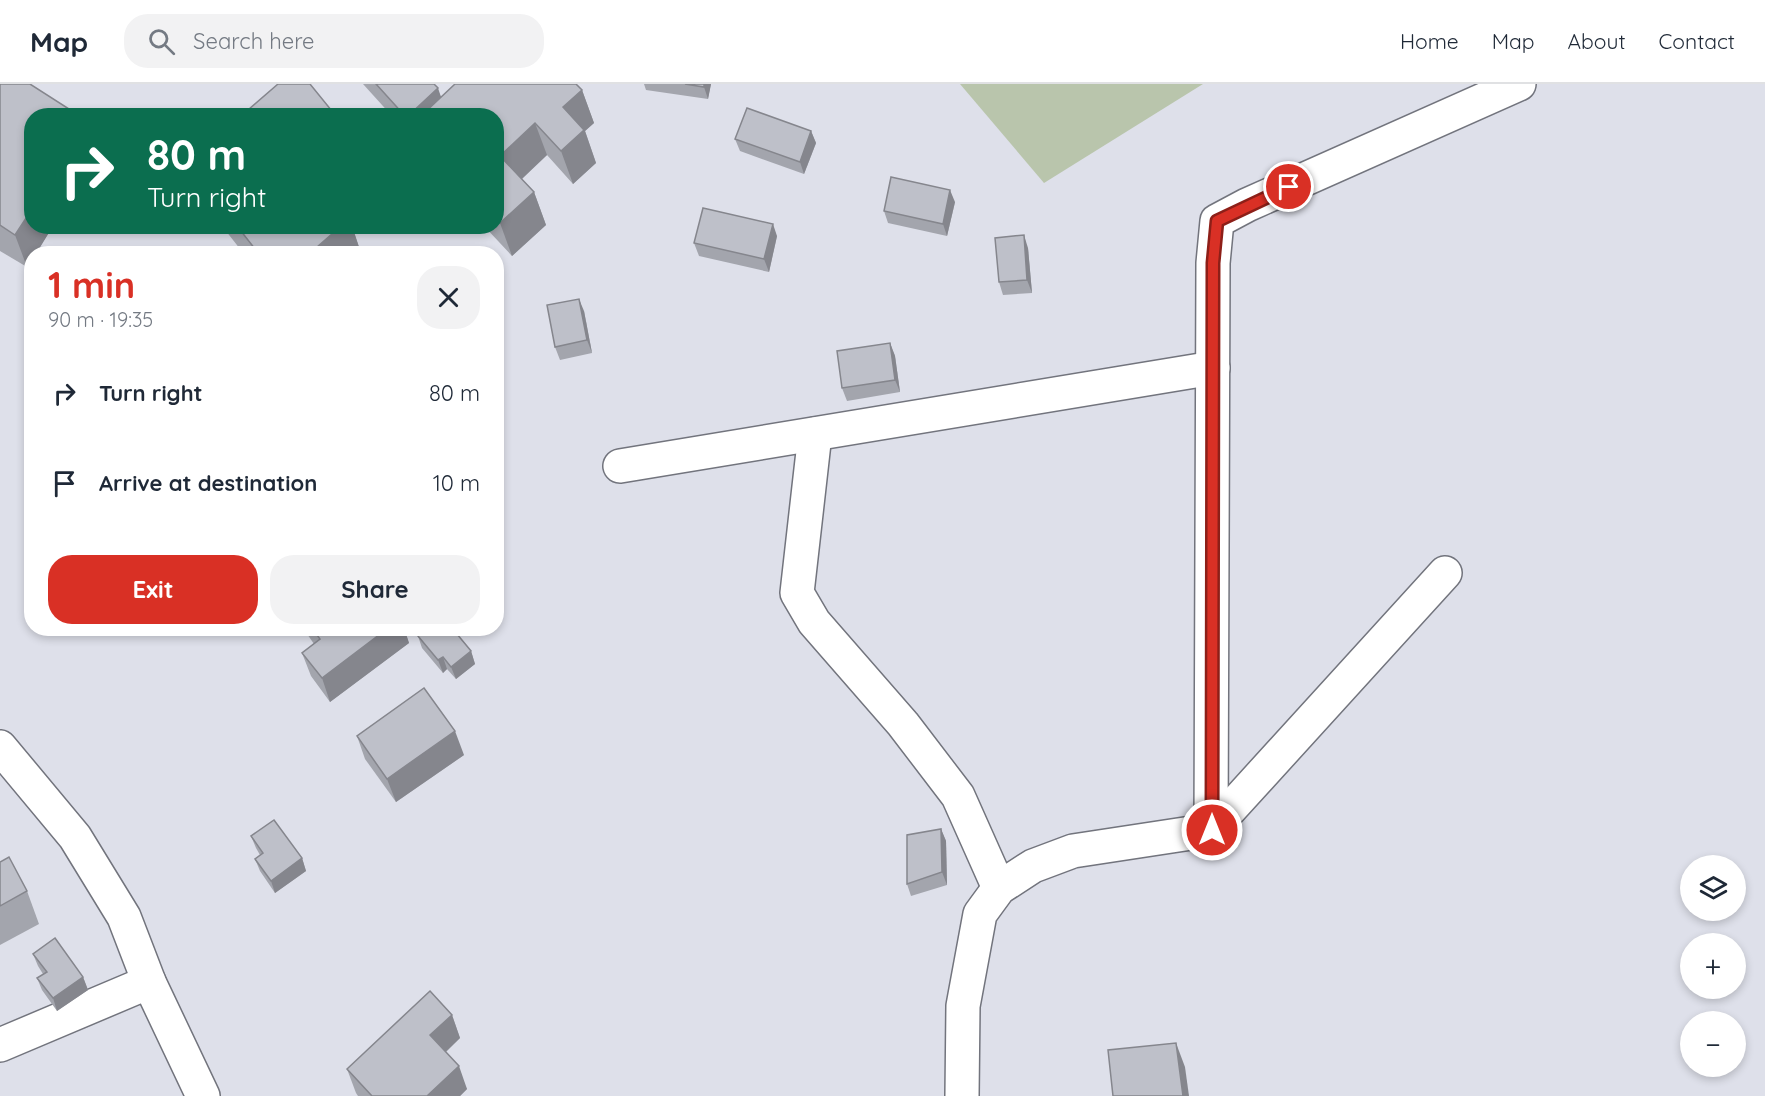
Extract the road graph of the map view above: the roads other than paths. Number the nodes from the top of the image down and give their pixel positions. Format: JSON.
{"nodes":[{"id":1,"x":1519,"y":84,"type":"edge"},
{"id":2,"x":1213,"y":368,"type":"junction"},
{"id":3,"x":815,"y":434,"type":"junction"},
{"id":4,"x":620,"y":466,"type":"dead end"},
{"id":5,"x":1445,"y":573,"type":"dead end"},
{"id":6,"x":0,"y":747,"type":"edge"},
{"id":7,"x":1212,"y":830,"type":"junction"},
{"id":8,"x":999,"y":888,"type":"junction"},
{"id":9,"x":149,"y":982,"type":"junction"},
{"id":10,"x":0,"y":1045,"type":"edge"},
{"id":11,"x":203,"y":1096,"type":"edge"},
{"id":12,"x":962,"y":1096,"type":"edge"}],
"edges":[{"from":1,"to":2,"type":"street"},
{"from":2,"to":3,"type":"street"},
{"from":2,"to":7,"type":"street"},
{"from":3,"to":4,"type":"street"},
{"from":3,"to":8,"type":"street"},
{"from":5,"to":7,"type":"street"},
{"from":6,"to":9,"type":"street"},
{"from":7,"to":8,"type":"street"},
{"from":8,"to":12,"type":"street"},
{"from":9,"to":10,"type":"street"},
{"from":9,"to":11,"type":"street"}]}
